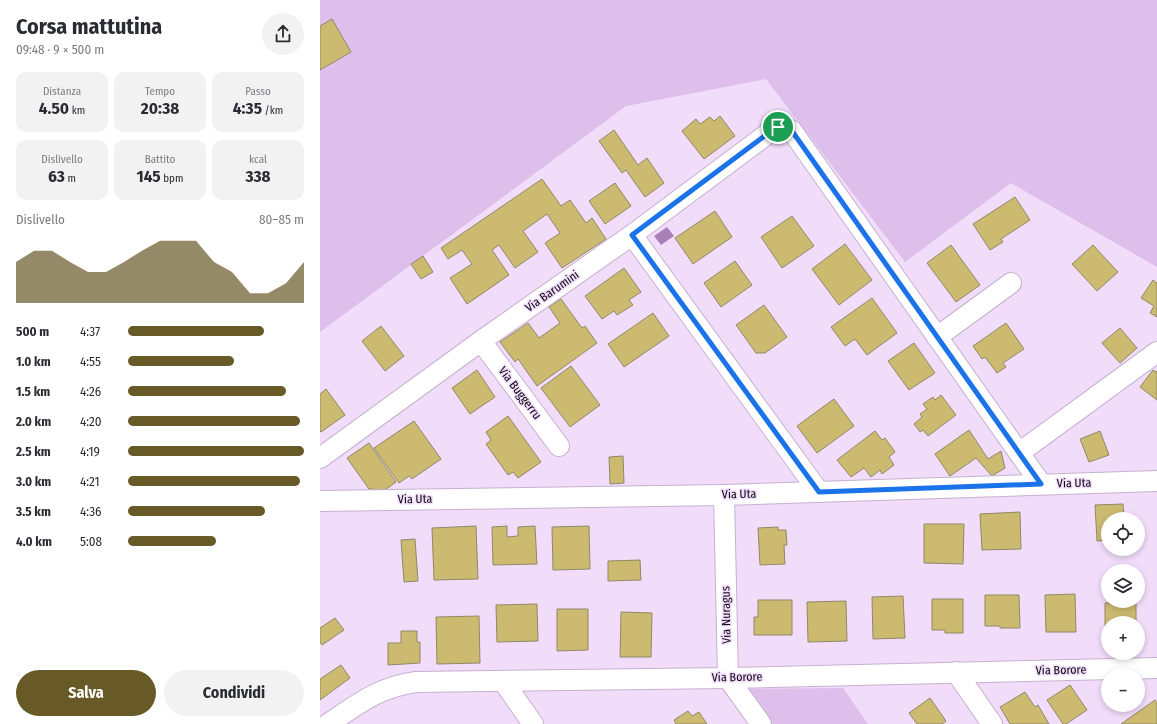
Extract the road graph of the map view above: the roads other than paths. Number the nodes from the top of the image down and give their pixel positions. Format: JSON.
{"nodes":[{"id":1,"x":632,"y":235,"type":"junction"},
{"id":2,"x":1011,"y":283,"type":"dead end"},
{"id":3,"x":937,"y":337,"type":"junction"},
{"id":4,"x":481,"y":341,"type":"junction"},
{"id":5,"x":1157,"y":352,"type":"edge"},
{"id":6,"x":559,"y":446,"type":"dead end"},
{"id":7,"x":1019,"y":453,"type":"junction"},
{"id":8,"x":320,"y":458,"type":"edge"},
{"id":9,"x":1157,"y":481,"type":"edge"},
{"id":10,"x":1041,"y":484,"type":"junction"},
{"id":11,"x":819,"y":492,"type":"junction"},
{"id":12,"x":724,"y":495,"type":"junction"},
{"id":13,"x":320,"y":500,"type":"edge"},
{"id":14,"x":1157,"y":668,"type":"edge"},
{"id":15,"x":956,"y":672,"type":"junction"},
{"id":16,"x":728,"y":678,"type":"junction"},
{"id":17,"x":503,"y":681,"type":"junction"},
{"id":18,"x":328,"y":724,"type":"edge"},
{"id":19,"x":533,"y":724,"type":"edge"},
{"id":20,"x":761,"y":724,"type":"edge"},
{"id":21,"x":992,"y":724,"type":"edge"}],
"edges":[{"from":1,"to":3,"type":"street","name":"Via Barumini"},
{"from":1,"to":4,"type":"street","name":"Via Barumini"},
{"from":1,"to":11,"type":"street"},
{"from":2,"to":3,"type":"street"},
{"from":3,"to":7,"type":"street"},
{"from":4,"to":6,"type":"street","name":"Via Buggerru"},
{"from":4,"to":8,"type":"street","name":"Via Barumini"},
{"from":5,"to":7,"type":"street"},
{"from":7,"to":10,"type":"street"},
{"from":9,"to":10,"type":"street","name":"Via Uta"},
{"from":10,"to":11,"type":"street","name":"Via Uta"},
{"from":11,"to":12,"type":"street","name":"Via Uta"},
{"from":12,"to":13,"type":"street","name":"Via Uta"},
{"from":12,"to":16,"type":"street","name":"Via Nuragus"},
{"from":14,"to":15,"type":"street","name":"Via Borore"},
{"from":15,"to":16,"type":"street","name":"Via Borore"},
{"from":15,"to":21,"type":"street"},
{"from":16,"to":17,"type":"street","name":"Via Borore"},
{"from":16,"to":20,"type":"street"},
{"from":17,"to":18,"type":"street","name":"Via Borore"},
{"from":17,"to":19,"type":"street"}]}
